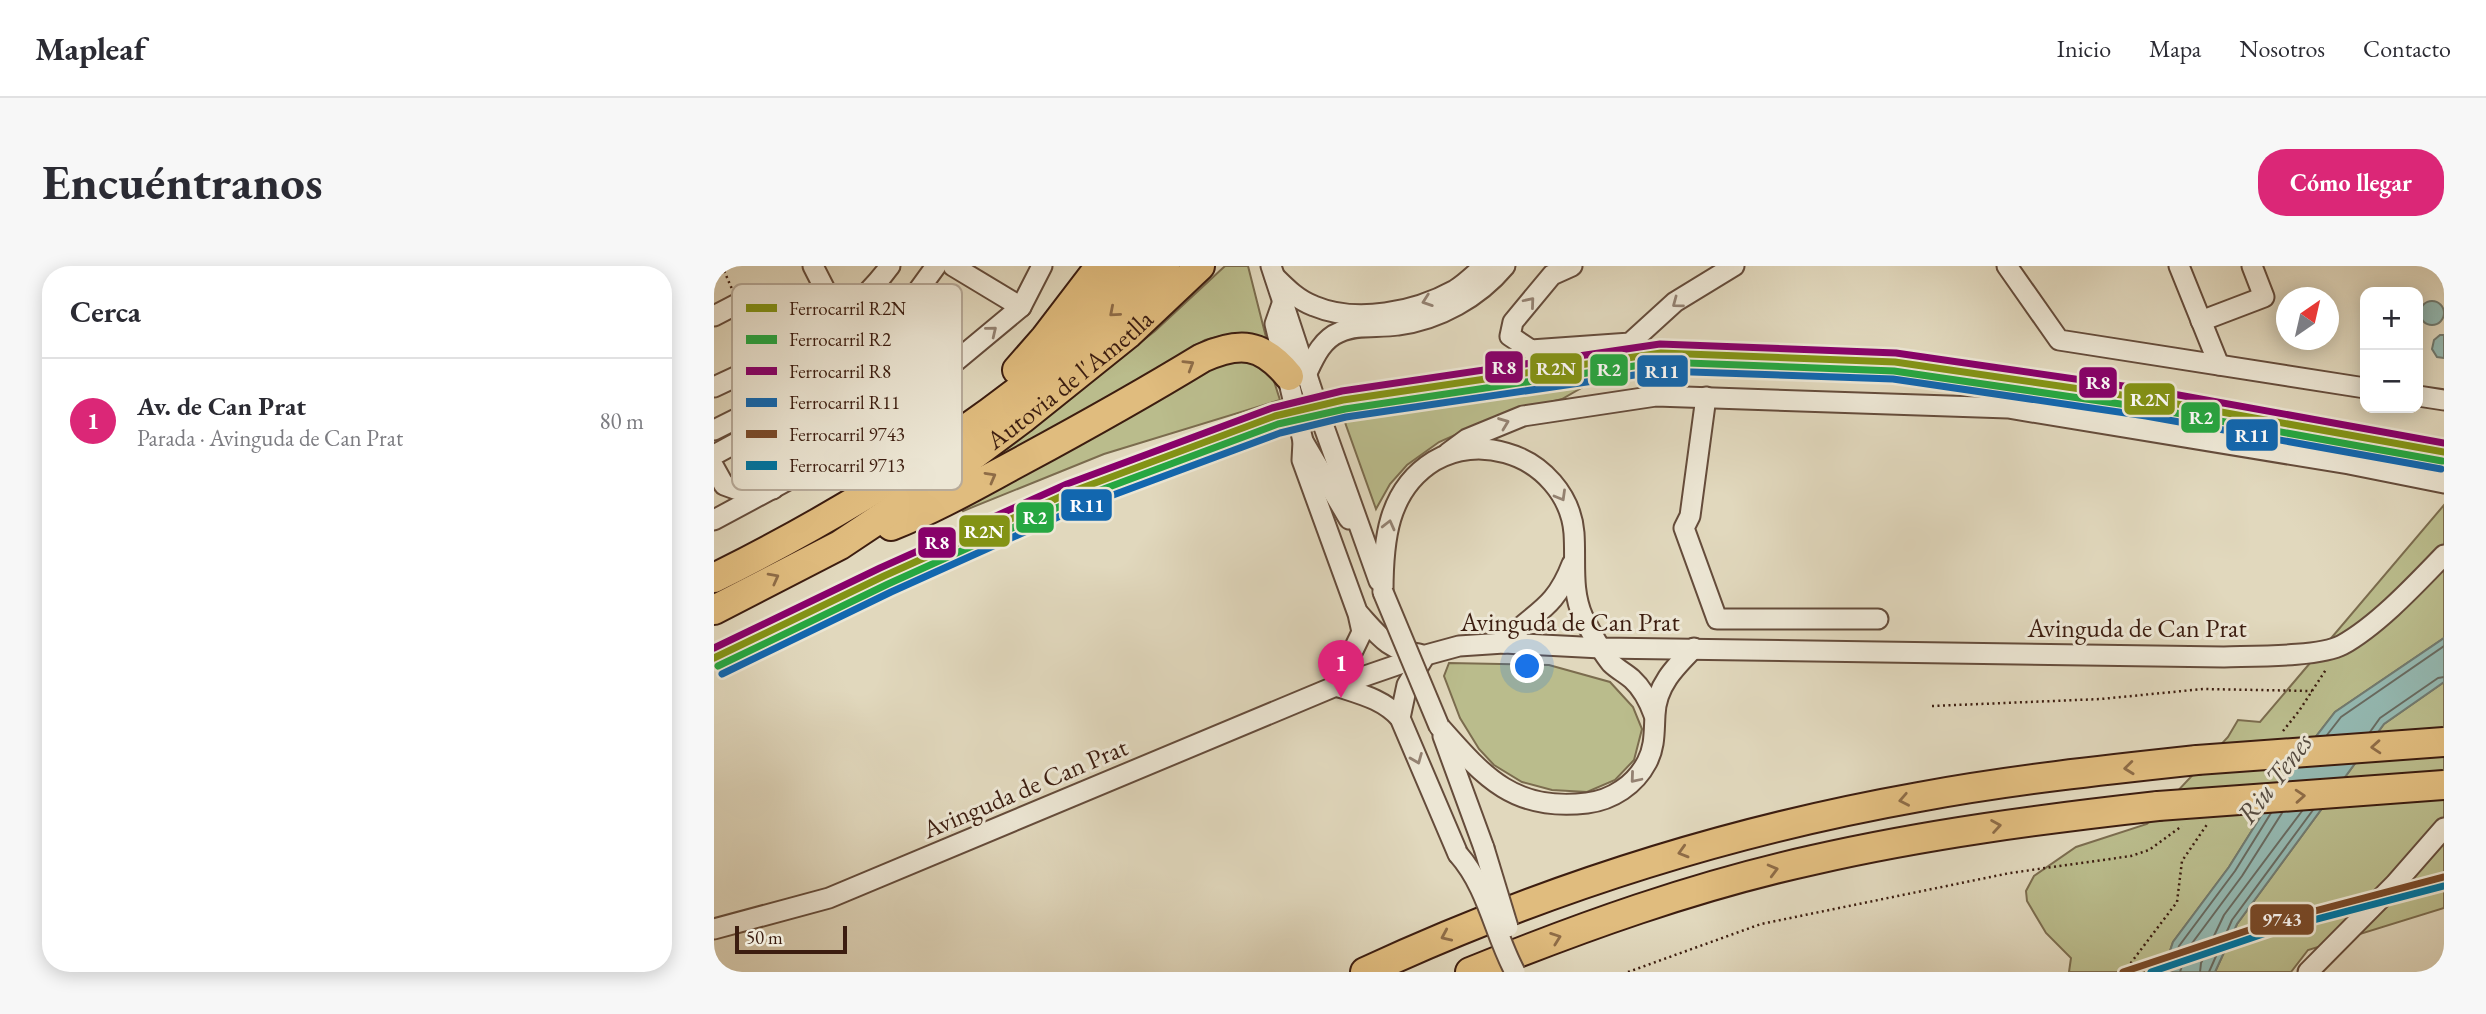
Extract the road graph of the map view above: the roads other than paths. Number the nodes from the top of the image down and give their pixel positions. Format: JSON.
{"nodes":[{"id":1,"x":813,"y":266,"type":"edge"},
{"id":2,"x":890,"y":266,"type":"edge"},
{"id":3,"x":936,"y":266,"type":"edge"},
{"id":4,"x":953,"y":266,"type":"edge"},
{"id":5,"x":1042,"y":266,"type":"edge"},
{"id":6,"x":1100,"y":266,"type":"edge"},
{"id":7,"x":1132,"y":266,"type":"edge"},
{"id":8,"x":1165,"y":266,"type":"edge"},
{"id":9,"x":1200,"y":266,"type":"edge"},
{"id":10,"x":1484,"y":266,"type":"edge"},
{"id":11,"x":1505,"y":266,"type":"edge"},
{"id":12,"x":1572,"y":266,"type":"edge"},
{"id":13,"x":1734,"y":266,"type":"edge"},
{"id":14,"x":2007,"y":266,"type":"edge"},
{"id":15,"x":2179,"y":266,"type":"edge"},
{"id":16,"x":2252,"y":266,"type":"edge"},
{"id":17,"x":1273,"y":271,"type":"edge"},
{"id":18,"x":822,"y":284,"type":"edge"},
{"id":19,"x":874,"y":284,"type":"edge"},
{"id":20,"x":923,"y":284,"type":"edge"},
{"id":21,"x":732,"y":306,"type":"edge"},
{"id":22,"x":1021,"y":307,"type":"junction"},
{"id":23,"x":714,"y":316,"type":"edge"},
{"id":24,"x":2201,"y":321,"type":"junction"},
{"id":25,"x":962,"y":356,"type":"edge"},
{"id":26,"x":2219,"y":365,"type":"junction"},
{"id":27,"x":1017,"y":370,"type":"junction"},
{"id":28,"x":732,"y":379,"type":"edge"},
{"id":29,"x":1300,"y":384,"type":"junction"},
{"id":30,"x":714,"y":387,"type":"edge"},
{"id":31,"x":2360,"y":387,"type":"edge"},
{"id":32,"x":1706,"y":397,"type":"junction"},
{"id":33,"x":2423,"y":397,"type":"edge"},
{"id":34,"x":2444,"y":400,"type":"edge"},
{"id":35,"x":962,"y":410,"type":"edge"},
{"id":36,"x":732,"y":420,"type":"edge"},
{"id":37,"x":714,"y":429,"type":"edge"},
{"id":38,"x":962,"y":432,"type":"edge"},
{"id":39,"x":1302,"y":438,"type":"junction"},
{"id":40,"x":732,"y":446,"type":"edge"},
{"id":41,"x":1448,"y":453,"type":"junction"},
{"id":42,"x":714,"y":455,"type":"edge"},
{"id":43,"x":962,"y":462,"type":"edge"},
{"id":44,"x":714,"y":467,"type":"edge"},
{"id":45,"x":2444,"y":483,"type":"edge"},
{"id":46,"x":732,"y":488,"type":"edge"},
{"id":47,"x":770,"y":490,"type":"edge"},
{"id":48,"x":849,"y":490,"type":"edge"},
{"id":49,"x":876,"y":490,"type":"edge"},
{"id":50,"x":924,"y":490,"type":"edge"},
{"id":51,"x":714,"y":520,"type":"edge"},
{"id":52,"x":1361,"y":533,"type":"junction"},
{"id":53,"x":839,"y":545,"type":"junction"},
{"id":54,"x":771,"y":550,"type":"junction"},
{"id":55,"x":2444,"y":555,"type":"edge"},
{"id":56,"x":1574,"y":560,"type":"junction"},
{"id":57,"x":714,"y":578,"type":"edge"},
{"id":58,"x":1383,"y":592,"type":"junction"},
{"id":59,"x":714,"y":610,"type":"edge"},
{"id":60,"x":1358,"y":614,"type":"junction"},
{"id":61,"x":1878,"y":619,"type":"dead end"},
{"id":62,"x":1504,"y":643,"type":"junction"},
{"id":63,"x":1601,"y":648,"type":"junction"},
{"id":64,"x":1694,"y":648,"type":"junction"},
{"id":65,"x":1426,"y":655,"type":"junction"},
{"id":66,"x":1336,"y":686,"type":"junction"},
{"id":67,"x":1654,"y":715,"type":"junction"},
{"id":68,"x":1400,"y":718,"type":"junction"},
{"id":69,"x":1439,"y":726,"type":"junction"},
{"id":70,"x":2444,"y":742,"type":"edge"},
{"id":71,"x":2444,"y":785,"type":"edge"},
{"id":72,"x":2444,"y":828,"type":"edge"},
{"id":73,"x":714,"y":929,"type":"edge"},
{"id":74,"x":1365,"y":972,"type":"edge"},
{"id":75,"x":1470,"y":972,"type":"edge"},
{"id":76,"x":1517,"y":972,"type":"edge"},
{"id":77,"x":2308,"y":972,"type":"edge"}],
"edges":[{"from":1,"to":18,"type":"street"},
{"from":2,"to":19,"type":"street"},
{"from":3,"to":20,"type":"street"},
{"from":4,"to":22,"type":"street"},
{"from":5,"to":22,"type":"street"},
{"from":6,"to":27,"type":"highway"},
{"from":7,"to":27,"type":"highway"},
{"from":8,"to":38,"type":"highway","name":"Autovia de l'Ametlla","one_way":true},
{"from":9,"to":43,"type":"highway","name":"Autovia de l'Ametlla"},
{"from":10,"to":17,"type":"street","one_way":true},
{"from":11,"to":29,"type":"street"},
{"from":13,"to":12,"type":"street","one_way":true},
{"from":14,"to":26,"type":"street"},
{"from":15,"to":24,"type":"street"},
{"from":16,"to":24,"type":"street"},
{"from":17,"to":29,"type":"street"},
{"from":21,"to":23,"type":"street"},
{"from":25,"to":22,"type":"street","one_way":true},
{"from":24,"to":26,"type":"street"},
{"from":26,"to":31,"type":"street"},
{"from":27,"to":35,"type":"highway"},
{"from":28,"to":30,"type":"street"},
{"from":29,"to":39,"type":"street"},
{"from":29,"to":52,"type":"street"},
{"from":53,"to":29,"type":"highway","one_way":true},
{"from":41,"to":32,"type":"street","one_way":true},
{"from":32,"to":45,"type":"street"},
{"from":32,"to":61,"type":"street"},
{"from":33,"to":34,"type":"street"},
{"from":36,"to":37,"type":"street"},
{"from":39,"to":52,"type":"street"},
{"from":39,"to":60,"type":"street"},
{"from":40,"to":42,"type":"street"},
{"from":41,"to":56,"type":"street","one_way":true},
{"from":58,"to":41,"type":"street","one_way":true},
{"from":44,"to":46,"type":"street"},
{"from":47,"to":51,"type":"street"},
{"from":48,"to":54,"type":"highway"},
{"from":49,"to":54,"type":"highway","name":"Autovia de l'Ametlla","one_way":true},
{"from":50,"to":53,"type":"highway","name":"Autovia de l'Ametlla"},
{"from":52,"to":58,"type":"street"},
{"from":59,"to":53,"type":"highway","name":"Autovia de l'Ametlla","one_way":true},
{"from":54,"to":57,"type":"highway","name":"Autovia de l'Ametlla"},
{"from":55,"to":64,"type":"street","name":"Avinguda de Can Prat"},
{"from":56,"to":62,"type":"street"},
{"from":56,"to":63,"type":"street"},
{"from":58,"to":69,"type":"street","bridge":true},
{"from":60,"to":65,"type":"street"},
{"from":60,"to":66,"type":"street"},
{"from":62,"to":63,"type":"street","name":"Avinguda de Can Prat"},
{"from":62,"to":65,"type":"street","name":"Avinguda de Can Prat"},
{"from":63,"to":64,"type":"street","name":"Avinguda de Can Prat"},
{"from":63,"to":67,"type":"street"},
{"from":64,"to":67,"type":"street"},
{"from":65,"to":66,"type":"street","name":"Avinguda de Can Prat"},
{"from":65,"to":68,"type":"street"},
{"from":66,"to":68,"type":"street"},
{"from":66,"to":73,"type":"street","name":"Avinguda de Can Prat"},
{"from":67,"to":69,"type":"street","one_way":true},
{"from":68,"to":76,"type":"street","one_way":true,"bridge":true},
{"from":69,"to":76,"type":"street","bridge":true},
{"from":70,"to":74,"type":"highway","one_way":true,"bridge":true},
{"from":75,"to":71,"type":"highway","one_way":true,"bridge":true},
{"from":72,"to":77,"type":"street"}]}
